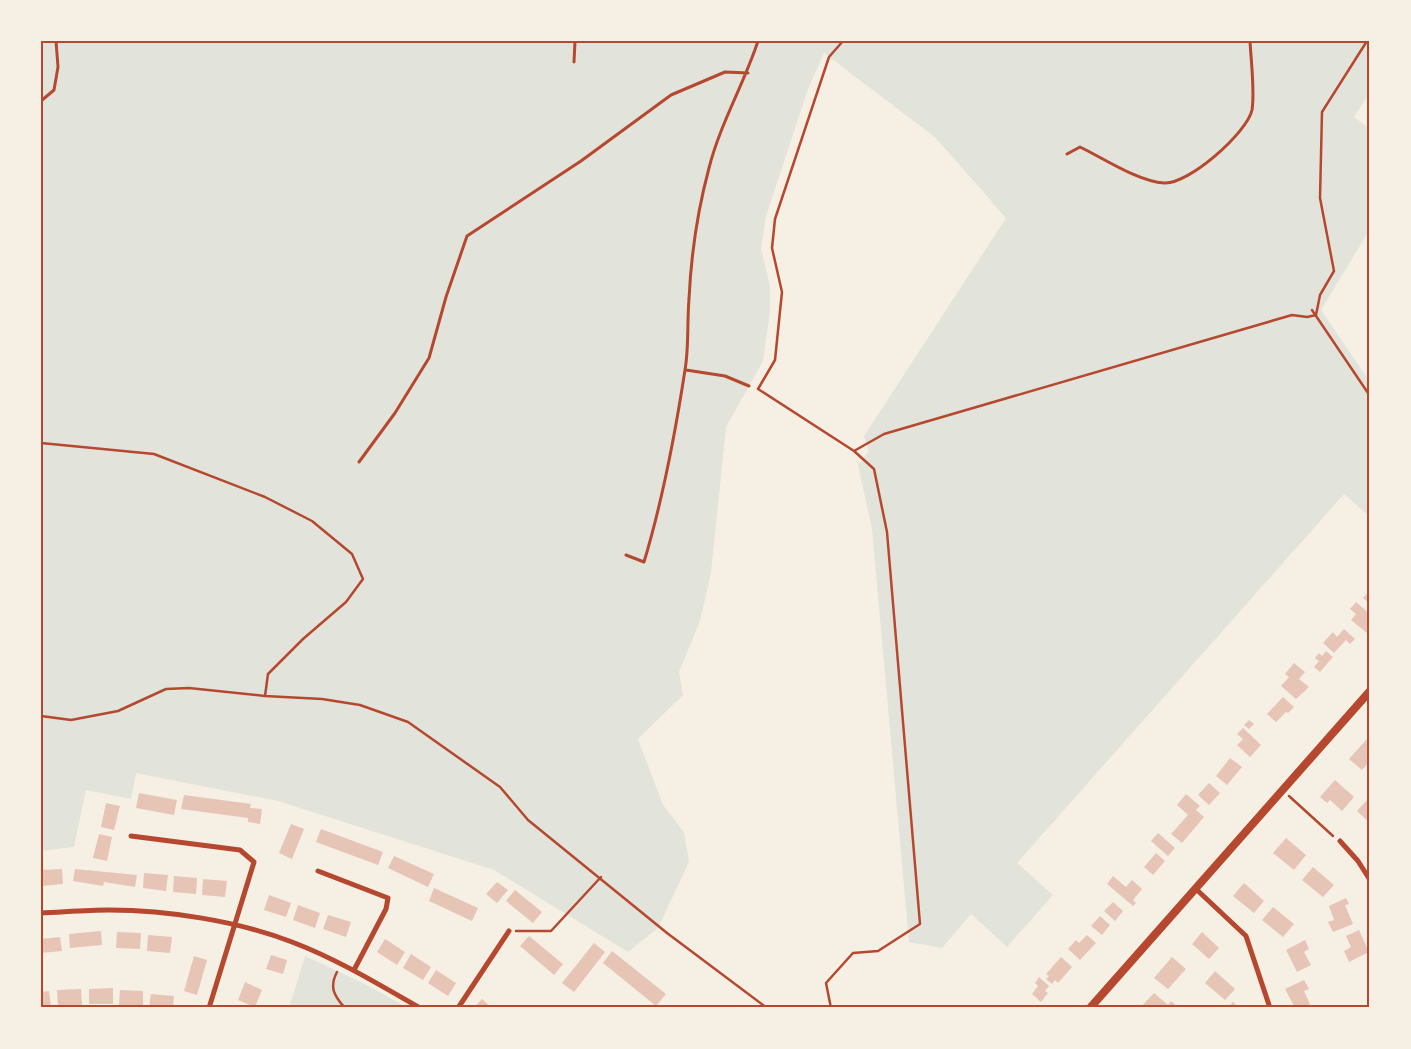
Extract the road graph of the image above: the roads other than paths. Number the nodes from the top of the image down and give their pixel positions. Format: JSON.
{"nodes":[{"id":1,"x":56,"y":41,"type":"edge"},
{"id":2,"x":575,"y":41,"type":"edge"},
{"id":3,"x":758,"y":41,"type":"edge"},
{"id":4,"x":1250,"y":41,"type":"edge"},
{"id":5,"x":574,"y":62,"type":"dead end"},
{"id":6,"x":748,"y":72,"type":"junction"},
{"id":7,"x":41,"y":101,"type":"edge"},
{"id":8,"x":1067,"y":154,"type":"dead end"},
{"id":9,"x":686,"y":370,"type":"junction"},
{"id":10,"x":749,"y":386,"type":"dead end"},
{"id":11,"x":359,"y":462,"type":"dead end"},
{"id":12,"x":626,"y":555,"type":"dead end"},
{"id":13,"x":1370,"y":691,"type":"edge"},
{"id":14,"x":131,"y":836,"type":"dead end"},
{"id":15,"x":1340,"y":842,"type":"road end"},
{"id":16,"x":318,"y":871,"type":"dead end"},
{"id":17,"x":1370,"y":880,"type":"edge"},
{"id":18,"x":1196,"y":889,"type":"junction"},
{"id":19,"x":41,"y":913,"type":"edge"},
{"id":20,"x":235,"y":926,"type":"junction"},
{"id":21,"x":508,"y":931,"type":"road end"},
{"id":22,"x":354,"y":970,"type":"junction"},
{"id":23,"x":209,"y":1008,"type":"edge"},
{"id":24,"x":420,"y":1008,"type":"edge"},
{"id":25,"x":458,"y":1008,"type":"edge"},
{"id":26,"x":1090,"y":1008,"type":"edge"},
{"id":27,"x":1270,"y":1008,"type":"edge"}],
"edges":[{"from":1,"to":7,"type":"lane"},
{"from":2,"to":5,"type":"lane"},
{"from":3,"to":6,"type":"lane"},
{"from":4,"to":8,"type":"lane"},
{"from":6,"to":9,"type":"lane"},
{"from":6,"to":11,"type":"lane"},
{"from":9,"to":10,"type":"lane"},
{"from":9,"to":12,"type":"lane"},
{"from":13,"to":18,"type":"main road"},
{"from":14,"to":20,"type":"street"},
{"from":15,"to":17,"type":"street"},
{"from":16,"to":22,"type":"street"},
{"from":18,"to":26,"type":"main road"},
{"from":18,"to":27,"type":"street"},
{"from":19,"to":20,"type":"street"},
{"from":20,"to":22,"type":"street"},
{"from":20,"to":23,"type":"street"},
{"from":21,"to":25,"type":"street"},
{"from":22,"to":24,"type":"street"}]}
